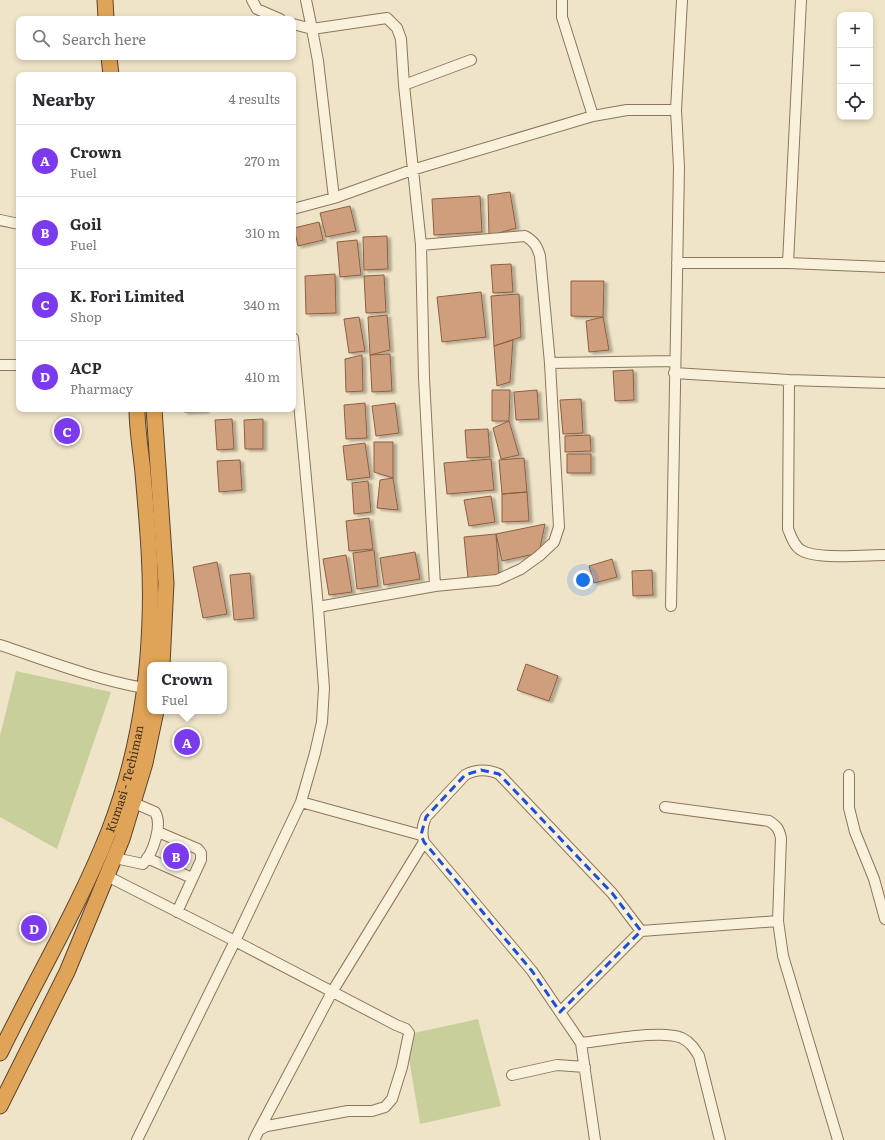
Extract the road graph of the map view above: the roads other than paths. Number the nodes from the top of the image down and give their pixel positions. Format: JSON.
{"nodes":[{"id":1,"x":105,"y":0,"type":"edge"},
{"id":2,"x":252,"y":0,"type":"edge"},
{"id":3,"x":306,"y":0,"type":"edge"},
{"id":4,"x":562,"y":0,"type":"edge"},
{"id":5,"x":682,"y":0,"type":"edge"},
{"id":6,"x":801,"y":0,"type":"edge"},
{"id":7,"x":106,"y":16,"type":"edge"},
{"id":8,"x":273,"y":16,"type":"edge"},
{"id":9,"x":296,"y":25,"type":"edge"},
{"id":10,"x":312,"y":29,"type":"junction"},
{"id":11,"x":109,"y":60,"type":"edge"},
{"id":12,"x":471,"y":60,"type":"dead end"},
{"id":13,"x":111,"y":72,"type":"edge"},
{"id":14,"x":404,"y":85,"type":"junction"},
{"id":15,"x":676,"y":110,"type":"junction"},
{"id":16,"x":593,"y":116,"type":"junction"},
{"id":17,"x":412,"y":170,"type":"junction"},
{"id":18,"x":334,"y":198,"type":"junction"},
{"id":19,"x":296,"y":209,"type":"edge"},
{"id":20,"x":0,"y":220,"type":"edge"},
{"id":21,"x":16,"y":223,"type":"edge"},
{"id":22,"x":421,"y":246,"type":"junction"},
{"id":23,"x":677,"y":263,"type":"junction"},
{"id":24,"x":788,"y":263,"type":"junction"},
{"id":25,"x":885,"y":267,"type":"edge"},
{"id":26,"x":675,"y":360,"type":"junction"},
{"id":27,"x":550,"y":363,"type":"junction"},
{"id":28,"x":0,"y":365,"type":"edge"},
{"id":29,"x":16,"y":365,"type":"edge"},
{"id":30,"x":296,"y":370,"type":"edge"},
{"id":31,"x":674,"y":373,"type":"junction"},
{"id":32,"x":789,"y":380,"type":"junction"},
{"id":33,"x":885,"y":383,"type":"edge"},
{"id":34,"x":137,"y":412,"type":"edge"},
{"id":35,"x":154,"y":412,"type":"edge"},
{"id":36,"x":885,"y":555,"type":"edge"},
{"id":37,"x":435,"y":586,"type":"junction"},
{"id":38,"x":671,"y":606,"type":"dead end"},
{"id":39,"x":318,"y":607,"type":"junction"},
{"id":40,"x":0,"y":645,"type":"edge"},
{"id":41,"x":147,"y":662,"type":"edge"},
{"id":42,"x":162,"y":662,"type":"edge"},
{"id":43,"x":147,"y":664,"type":"edge"},
{"id":44,"x":144,"y":688,"type":"junction"},
{"id":45,"x":155,"y":714,"type":"edge"},
{"id":46,"x":849,"y":775,"type":"dead end"},
{"id":47,"x":300,"y":802,"type":"junction"},
{"id":48,"x":134,"y":803,"type":"junction"},
{"id":49,"x":665,"y":807,"type":"dead end"},
{"id":50,"x":158,"y":832,"type":"junction"},
{"id":51,"x":423,"y":838,"type":"junction"},
{"id":52,"x":115,"y":858,"type":"junction"},
{"id":53,"x":147,"y":858,"type":"junction"},
{"id":54,"x":107,"y":876,"type":"junction"},
{"id":55,"x":192,"y":878,"type":"junction"},
{"id":56,"x":177,"y":912,"type":"junction"},
{"id":57,"x":885,"y":919,"type":"edge"},
{"id":58,"x":778,"y":921,"type":"junction"},
{"id":59,"x":640,"y":931,"type":"junction"},
{"id":60,"x":235,"y":941,"type":"junction"},
{"id":61,"x":332,"y":992,"type":"junction"},
{"id":62,"x":560,"y":1012,"type":"junction"},
{"id":63,"x":581,"y":1043,"type":"junction"},
{"id":64,"x":1,"y":1052,"type":"edge"},
{"id":65,"x":23,"y":1061,"type":"junction"},
{"id":66,"x":585,"y":1068,"type":"junction"},
{"id":67,"x":512,"y":1075,"type":"dead end"},
{"id":68,"x":0,"y":1106,"type":"edge"},
{"id":69,"x":259,"y":1130,"type":"junction"},
{"id":70,"x":137,"y":1140,"type":"edge"},
{"id":71,"x":254,"y":1140,"type":"edge"},
{"id":72,"x":595,"y":1140,"type":"edge"},
{"id":73,"x":720,"y":1140,"type":"edge"},
{"id":74,"x":838,"y":1140,"type":"edge"}],
"edges":[{"from":1,"to":7,"type":"highway"},
{"from":2,"to":8,"type":"street"},
{"from":3,"to":10,"type":"street"},
{"from":4,"to":16,"type":"street"},
{"from":5,"to":15,"type":"street"},
{"from":6,"to":24,"type":"street"},
{"from":9,"to":10,"type":"street"},
{"from":10,"to":14,"type":"street"},
{"from":10,"to":18,"type":"street"},
{"from":11,"to":13,"type":"highway"},
{"from":12,"to":14,"type":"street"},
{"from":14,"to":17,"type":"street"},
{"from":15,"to":16,"type":"street"},
{"from":15,"to":23,"type":"street"},
{"from":16,"to":17,"type":"street"},
{"from":17,"to":18,"type":"street"},
{"from":17,"to":22,"type":"street"},
{"from":18,"to":19,"type":"street"},
{"from":20,"to":21,"type":"street"},
{"from":22,"to":27,"type":"street"},
{"from":22,"to":37,"type":"street"},
{"from":23,"to":24,"type":"street"},
{"from":23,"to":26,"type":"street"},
{"from":24,"to":25,"type":"street"},
{"from":26,"to":27,"type":"street"},
{"from":26,"to":31,"type":"street"},
{"from":27,"to":37,"type":"street"},
{"from":28,"to":29,"type":"street"},
{"from":30,"to":39,"type":"street"},
{"from":31,"to":32,"type":"street"},
{"from":31,"to":38,"type":"street"},
{"from":32,"to":33,"type":"street"},
{"from":32,"to":36,"type":"street"},
{"from":34,"to":41,"type":"highway","name":"Kumasi - Techiman"},
{"from":35,"to":42,"type":"highway"},
{"from":37,"to":39,"type":"street"},
{"from":39,"to":47,"type":"street"},
{"from":40,"to":44,"type":"street"},
{"from":43,"to":44,"type":"highway","name":"Kumasi - Techiman"},
{"from":44,"to":64,"type":"highway","name":"Kumasi - Techiman"},
{"from":45,"to":48,"type":"highway"},
{"from":46,"to":57,"type":"street"},
{"from":47,"to":51,"type":"street"},
{"from":47,"to":60,"type":"street"},
{"from":48,"to":50,"type":"street"},
{"from":48,"to":52,"type":"highway"},
{"from":49,"to":58,"type":"street"},
{"from":50,"to":53,"type":"street"},
{"from":50,"to":55,"type":"street"},
{"from":51,"to":59,"type":"street"},
{"from":51,"to":61,"type":"street"},
{"from":51,"to":62,"type":"street"},
{"from":52,"to":53,"type":"street"},
{"from":52,"to":54,"type":"highway"},
{"from":53,"to":55,"type":"street"},
{"from":54,"to":56,"type":"street"},
{"from":54,"to":65,"type":"highway"},
{"from":55,"to":56,"type":"street"},
{"from":56,"to":60,"type":"street"},
{"from":58,"to":59,"type":"street"},
{"from":58,"to":74,"type":"street"},
{"from":59,"to":62,"type":"street"},
{"from":60,"to":61,"type":"street"},
{"from":60,"to":70,"type":"street"},
{"from":61,"to":69,"type":"street"},
{"from":61,"to":69,"type":"street"},
{"from":62,"to":63,"type":"street"},
{"from":63,"to":66,"type":"street"},
{"from":63,"to":73,"type":"street"},
{"from":64,"to":65,"type":"highway"},
{"from":65,"to":68,"type":"highway"},
{"from":66,"to":67,"type":"street"},
{"from":66,"to":72,"type":"street"},
{"from":69,"to":71,"type":"street"}]}
